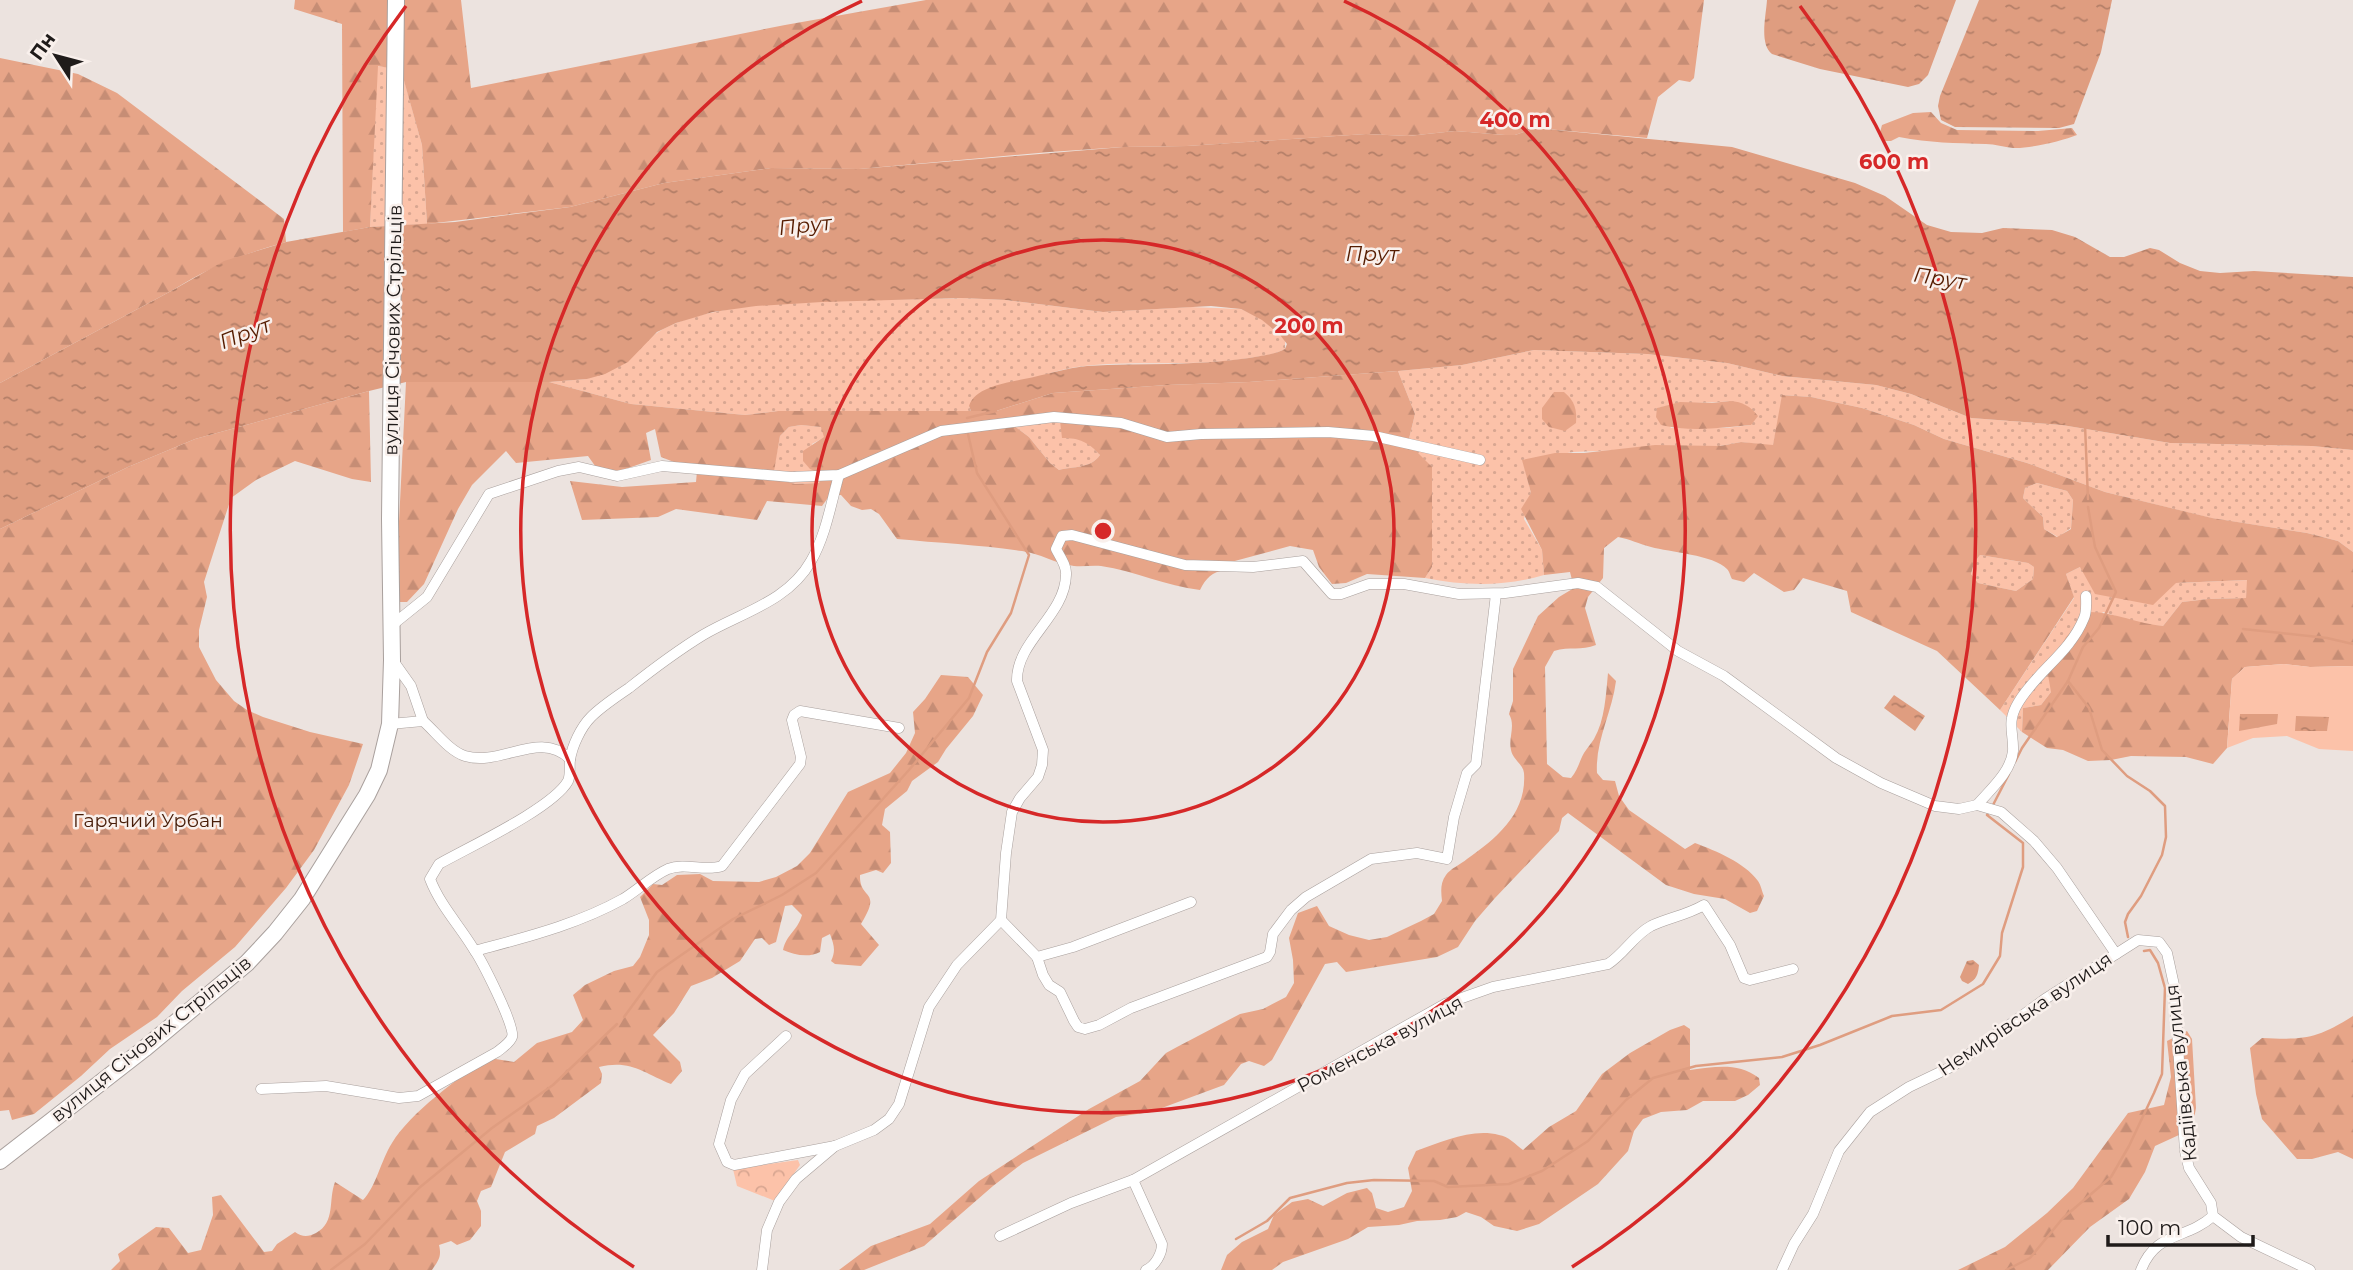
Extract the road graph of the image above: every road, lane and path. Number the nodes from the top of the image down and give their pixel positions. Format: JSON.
{"nodes":[{"id":1,"x":396,"y":0,"type":"edge"},
{"id":2,"x":1480,"y":460,"type":"dead end"},
{"id":3,"x":839,"y":475,"type":"junction"},
{"id":4,"x":1496,"y":594,"type":"junction"},
{"id":5,"x":2086,"y":596,"type":"dead end"},
{"id":6,"x":391,"y":626,"type":"junction"},
{"id":7,"x":392,"y":660,"type":"junction"},
{"id":8,"x":423,"y":721,"type":"junction"},
{"id":9,"x":390,"y":724,"type":"junction"},
{"id":10,"x":899,"y":728,"type":"dead end"},
{"id":11,"x":570,"y":759,"type":"junction"},
{"id":12,"x":1980,"y":805,"type":"junction"},
{"id":13,"x":1191,"y":902,"type":"dead end"},
{"id":14,"x":1001,"y":920,"type":"junction"},
{"id":15,"x":2159,"y":942,"type":"joint"},
{"id":16,"x":475,"y":951,"type":"junction"},
{"id":17,"x":2116,"y":954,"type":"junction"},
{"id":18,"x":1037,"y":957,"type":"junction"},
{"id":19,"x":1793,"y":969,"type":"dead end"},
{"id":20,"x":786,"y":1036,"type":"dead end"},
{"id":21,"x":261,"y":1089,"type":"dead end"},
{"id":22,"x":835,"y":1146,"type":"junction"},
{"id":23,"x":4,"y":1153,"type":"edge"},
{"id":24,"x":1133,"y":1180,"type":"junction"},
{"id":25,"x":2213,"y":1216,"type":"junction"},
{"id":26,"x":1000,"y":1236,"type":"dead end"},
{"id":27,"x":762,"y":1270,"type":"edge"},
{"id":28,"x":1146,"y":1270,"type":"edge"},
{"id":29,"x":1782,"y":1270,"type":"edge"},
{"id":30,"x":2141,"y":1270,"type":"edge"},
{"id":31,"x":2311,"y":1270,"type":"edge"}],
"edges":[{"from":1,"to":6,"type":"main road","name":"вулиця Січових Стрільців"},
{"from":2,"to":3,"type":"street"},
{"from":3,"to":6,"type":"street"},
{"from":3,"to":11,"type":"street"},
{"from":4,"to":12,"type":"street"},
{"from":4,"to":14,"type":"street"},
{"from":4,"to":18,"type":"street"},
{"from":5,"to":12,"type":"street"},
{"from":6,"to":7,"type":"main road","name":"вулиця Січових Стрільців"},
{"from":7,"to":8,"type":"street"},
{"from":7,"to":9,"type":"main road","name":"вулиця Січових Стрільців"},
{"from":8,"to":9,"type":"street"},
{"from":8,"to":11,"type":"street"},
{"from":9,"to":23,"type":"main road","name":"вулиця Січових Стрільців"},
{"from":10,"to":16,"type":"street"},
{"from":11,"to":16,"type":"street"},
{"from":12,"to":17,"type":"street"},
{"from":13,"to":18,"type":"street"},
{"from":14,"to":18,"type":"street"},
{"from":14,"to":22,"type":"street"},
{"from":15,"to":17,"type":"street","name":"Немирівська вулиця"},
{"from":15,"to":25,"type":"street","name":"Кадіївська вулиця"},
{"from":16,"to":21,"type":"street"},
{"from":17,"to":29,"type":"street","name":"Немирівська вулиця"},
{"from":19,"to":24,"type":"street","name":"Роменська вулиця"},
{"from":20,"to":22,"type":"street"},
{"from":22,"to":27,"type":"street"},
{"from":24,"to":26,"type":"street","name":"Роменська вулиця"},
{"from":24,"to":28,"type":"street"},
{"from":25,"to":30,"type":"street"},
{"from":25,"to":31,"type":"street","name":"Кадіївська вулиця"}]}
